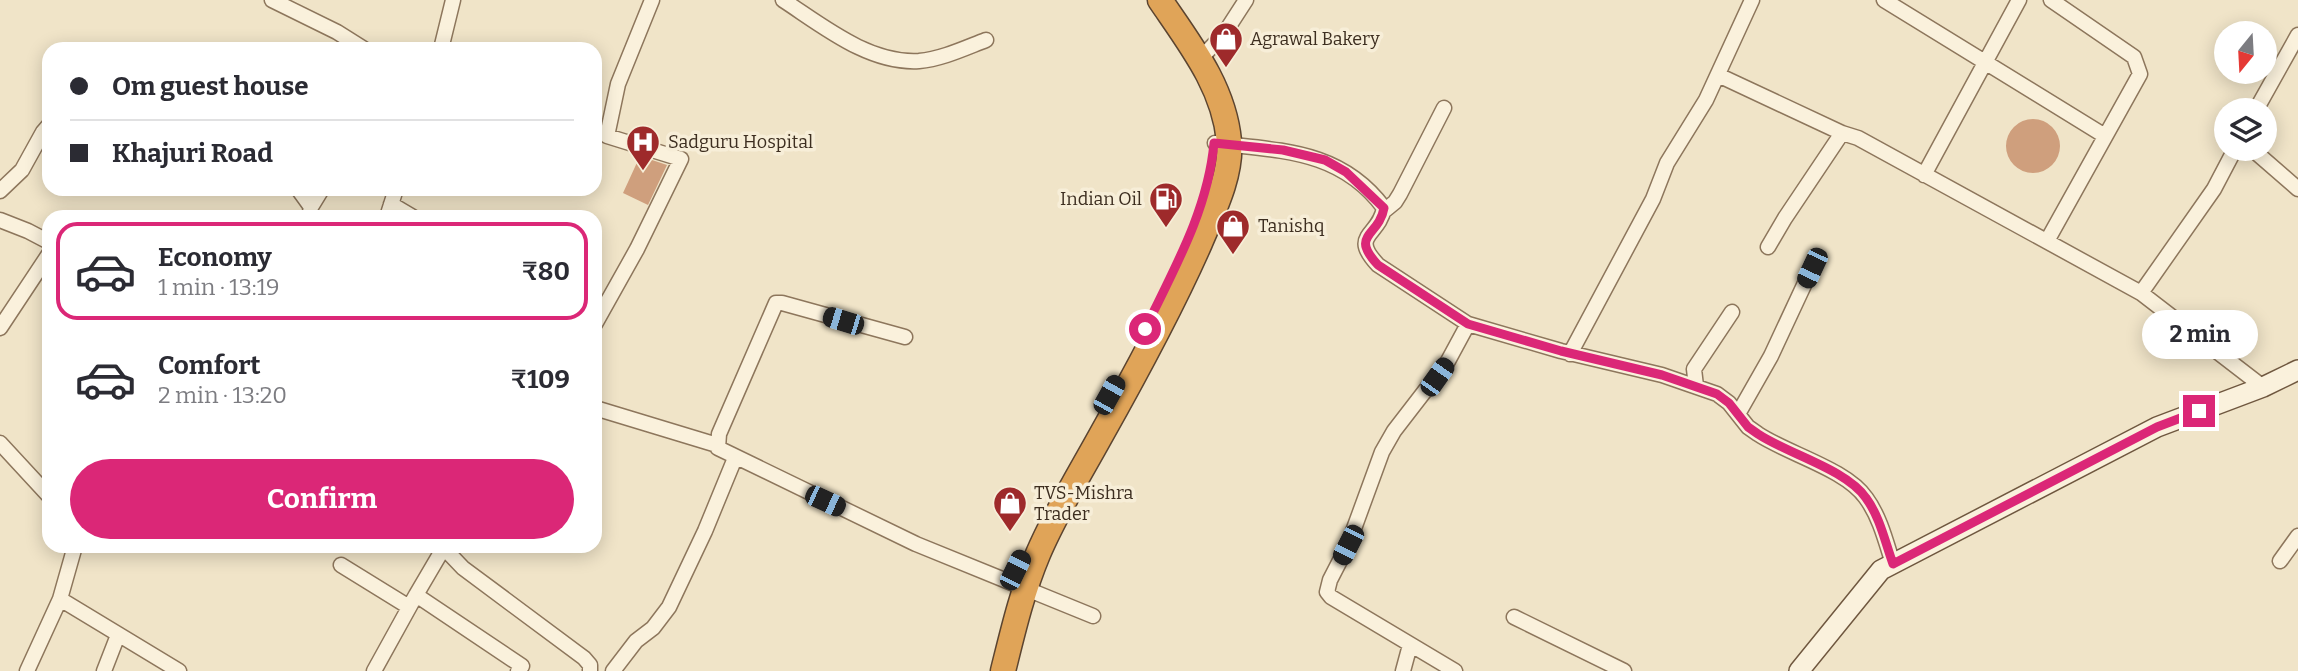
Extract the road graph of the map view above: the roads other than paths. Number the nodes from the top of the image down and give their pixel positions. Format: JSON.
{"nodes":[{"id":1,"x":272,"y":0,"type":"edge"},
{"id":2,"x":437,"y":0,"type":"edge"},
{"id":3,"x":652,"y":0,"type":"edge"},
{"id":4,"x":783,"y":0,"type":"edge"},
{"id":5,"x":1147,"y":0,"type":"edge"},
{"id":6,"x":1160,"y":0,"type":"edge"},
{"id":7,"x":1246,"y":0,"type":"edge"},
{"id":8,"x":1752,"y":0,"type":"edge"},
{"id":9,"x":1884,"y":0,"type":"edge"},
{"id":10,"x":2019,"y":0,"type":"edge"},
{"id":11,"x":2050,"y":0,"type":"edge"},
{"id":12,"x":453,"y":2,"type":"edge"},
{"id":13,"x":2298,"y":35,"type":"edge"},
{"id":14,"x":986,"y":40,"type":"dead end"},
{"id":15,"x":353,"y":42,"type":"edge"},
{"id":16,"x":443,"y":42,"type":"edge"},
{"id":17,"x":1200,"y":59,"type":"junction"},
{"id":18,"x":1984,"y":64,"type":"junction"},
{"id":19,"x":1718,"y":75,"type":"junction"},
{"id":20,"x":2263,"y":98,"type":"edge"},
{"id":21,"x":1444,"y":108,"type":"dead end"},
{"id":22,"x":42,"y":133,"type":"edge"},
{"id":23,"x":1842,"y":133,"type":"junction"},
{"id":24,"x":2105,"y":136,"type":"junction"},
{"id":25,"x":1222,"y":144,"type":"junction"},
{"id":26,"x":2229,"y":161,"type":"edge"},
{"id":27,"x":2266,"y":161,"type":"edge"},
{"id":28,"x":1924,"y":175,"type":"junction"},
{"id":29,"x":2298,"y":189,"type":"edge"},
{"id":30,"x":0,"y":191,"type":"edge"},
{"id":31,"x":390,"y":199,"type":"edge"},
{"id":32,"x":404,"y":210,"type":"edge"},
{"id":33,"x":1384,"y":211,"type":"junction"},
{"id":34,"x":0,"y":220,"type":"edge"},
{"id":35,"x":42,"y":238,"type":"edge"},
{"id":36,"x":2047,"y":241,"type":"junction"},
{"id":37,"x":1768,"y":247,"type":"dead end"},
{"id":38,"x":42,"y":265,"type":"edge"},
{"id":39,"x":1812,"y":268,"type":"dead end"},
{"id":40,"x":2141,"y":293,"type":"junction"},
{"id":41,"x":602,"y":311,"type":"edge"},
{"id":42,"x":1732,"y":312,"type":"dead end"},
{"id":43,"x":1468,"y":324,"type":"junction"},
{"id":44,"x":0,"y":328,"type":"edge"},
{"id":45,"x":905,"y":337,"type":"dead end"},
{"id":46,"x":1570,"y":354,"type":"junction"},
{"id":47,"x":2298,"y":370,"type":"edge"},
{"id":48,"x":1696,"y":386,"type":"junction"},
{"id":49,"x":2263,"y":387,"type":"junction"},
{"id":50,"x":602,"y":410,"type":"edge"},
{"id":51,"x":1738,"y":414,"type":"junction"},
{"id":52,"x":0,"y":443,"type":"edge"},
{"id":53,"x":717,"y":445,"type":"junction"},
{"id":54,"x":734,"y":458,"type":"junction"},
{"id":55,"x":42,"y":487,"type":"edge"},
{"id":56,"x":2298,"y":536,"type":"edge"},
{"id":57,"x":73,"y":553,"type":"edge"},
{"id":58,"x":440,"y":553,"type":"edge"},
{"id":59,"x":449,"y":553,"type":"edge"},
{"id":60,"x":2280,"y":561,"type":"dead end"},
{"id":61,"x":1893,"y":564,"type":"junction"},
{"id":62,"x":341,"y":565,"type":"dead end"},
{"id":63,"x":1019,"y":585,"type":"junction"},
{"id":64,"x":60,"y":599,"type":"junction"},
{"id":65,"x":412,"y":601,"type":"junction"},
{"id":66,"x":1093,"y":616,"type":"dead end"},
{"id":67,"x":1514,"y":617,"type":"dead end"},
{"id":68,"x":118,"y":635,"type":"junction"},
{"id":69,"x":1410,"y":645,"type":"junction"},
{"id":70,"x":27,"y":671,"type":"edge"},
{"id":71,"x":104,"y":671,"type":"edge"},
{"id":72,"x":179,"y":671,"type":"edge"},
{"id":73,"x":374,"y":671,"type":"edge"},
{"id":74,"x":518,"y":671,"type":"edge"},
{"id":75,"x":590,"y":671,"type":"edge"},
{"id":76,"x":613,"y":671,"type":"edge"},
{"id":77,"x":988,"y":671,"type":"edge"},
{"id":78,"x":1003,"y":671,"type":"edge"},
{"id":79,"x":1403,"y":671,"type":"edge"},
{"id":80,"x":1455,"y":671,"type":"edge"},
{"id":81,"x":1623,"y":671,"type":"edge"},
{"id":82,"x":1799,"y":671,"type":"edge"}],
"edges":[{"from":1,"to":15,"type":"street"},
{"from":2,"to":12,"type":"street"},
{"from":3,"to":41,"type":"street"},
{"from":4,"to":14,"type":"street"},
{"from":5,"to":25,"type":"highway"},
{"from":6,"to":17,"type":"highway"},
{"from":7,"to":17,"type":"street"},
{"from":8,"to":19,"type":"street"},
{"from":9,"to":18,"type":"street"},
{"from":10,"to":18,"type":"street"},
{"from":11,"to":24,"type":"street"},
{"from":12,"to":16,"type":"street"},
{"from":13,"to":20,"type":"street"},
{"from":17,"to":25,"type":"highway"},
{"from":18,"to":24,"type":"street"},
{"from":18,"to":28,"type":"street"},
{"from":19,"to":23,"type":"street"},
{"from":19,"to":46,"type":"street"},
{"from":21,"to":33,"type":"street"},
{"from":22,"to":30,"type":"street"},
{"from":23,"to":28,"type":"street"},
{"from":23,"to":37,"type":"street"},
{"from":24,"to":36,"type":"street"},
{"from":25,"to":33,"type":"street"},
{"from":25,"to":63,"type":"highway"},
{"from":26,"to":40,"type":"street"},
{"from":27,"to":29,"type":"street"},
{"from":28,"to":36,"type":"street"},
{"from":31,"to":32,"type":"street"},
{"from":33,"to":43,"type":"street"},
{"from":34,"to":35,"type":"street"},
{"from":36,"to":40,"type":"street"},
{"from":38,"to":44,"type":"street"},
{"from":39,"to":51,"type":"street"},
{"from":40,"to":49,"type":"street"},
{"from":42,"to":48,"type":"street"},
{"from":43,"to":46,"type":"street"},
{"from":43,"to":69,"type":"street"},
{"from":45,"to":53,"type":"street"},
{"from":46,"to":48,"type":"street"},
{"from":47,"to":49,"type":"street"},
{"from":48,"to":51,"type":"street"},
{"from":49,"to":61,"type":"street"},
{"from":50,"to":53,"type":"street"},
{"from":51,"to":61,"type":"street"},
{"from":52,"to":55,"type":"street"},
{"from":53,"to":54,"type":"street"},
{"from":54,"to":63,"type":"street"},
{"from":54,"to":76,"type":"street"},
{"from":56,"to":60,"type":"street"},
{"from":57,"to":64,"type":"street"},
{"from":58,"to":65,"type":"street"},
{"from":59,"to":75,"type":"street"},
{"from":61,"to":82,"type":"street"},
{"from":62,"to":65,"type":"street"},
{"from":63,"to":66,"type":"street"},
{"from":63,"to":77,"type":"highway"},
{"from":63,"to":78,"type":"highway"},
{"from":64,"to":68,"type":"street"},
{"from":64,"to":70,"type":"street"},
{"from":65,"to":73,"type":"street"},
{"from":65,"to":74,"type":"street"},
{"from":67,"to":81,"type":"street"},
{"from":68,"to":71,"type":"street"},
{"from":68,"to":72,"type":"street"},
{"from":69,"to":79,"type":"street"},
{"from":69,"to":80,"type":"street"}]}
